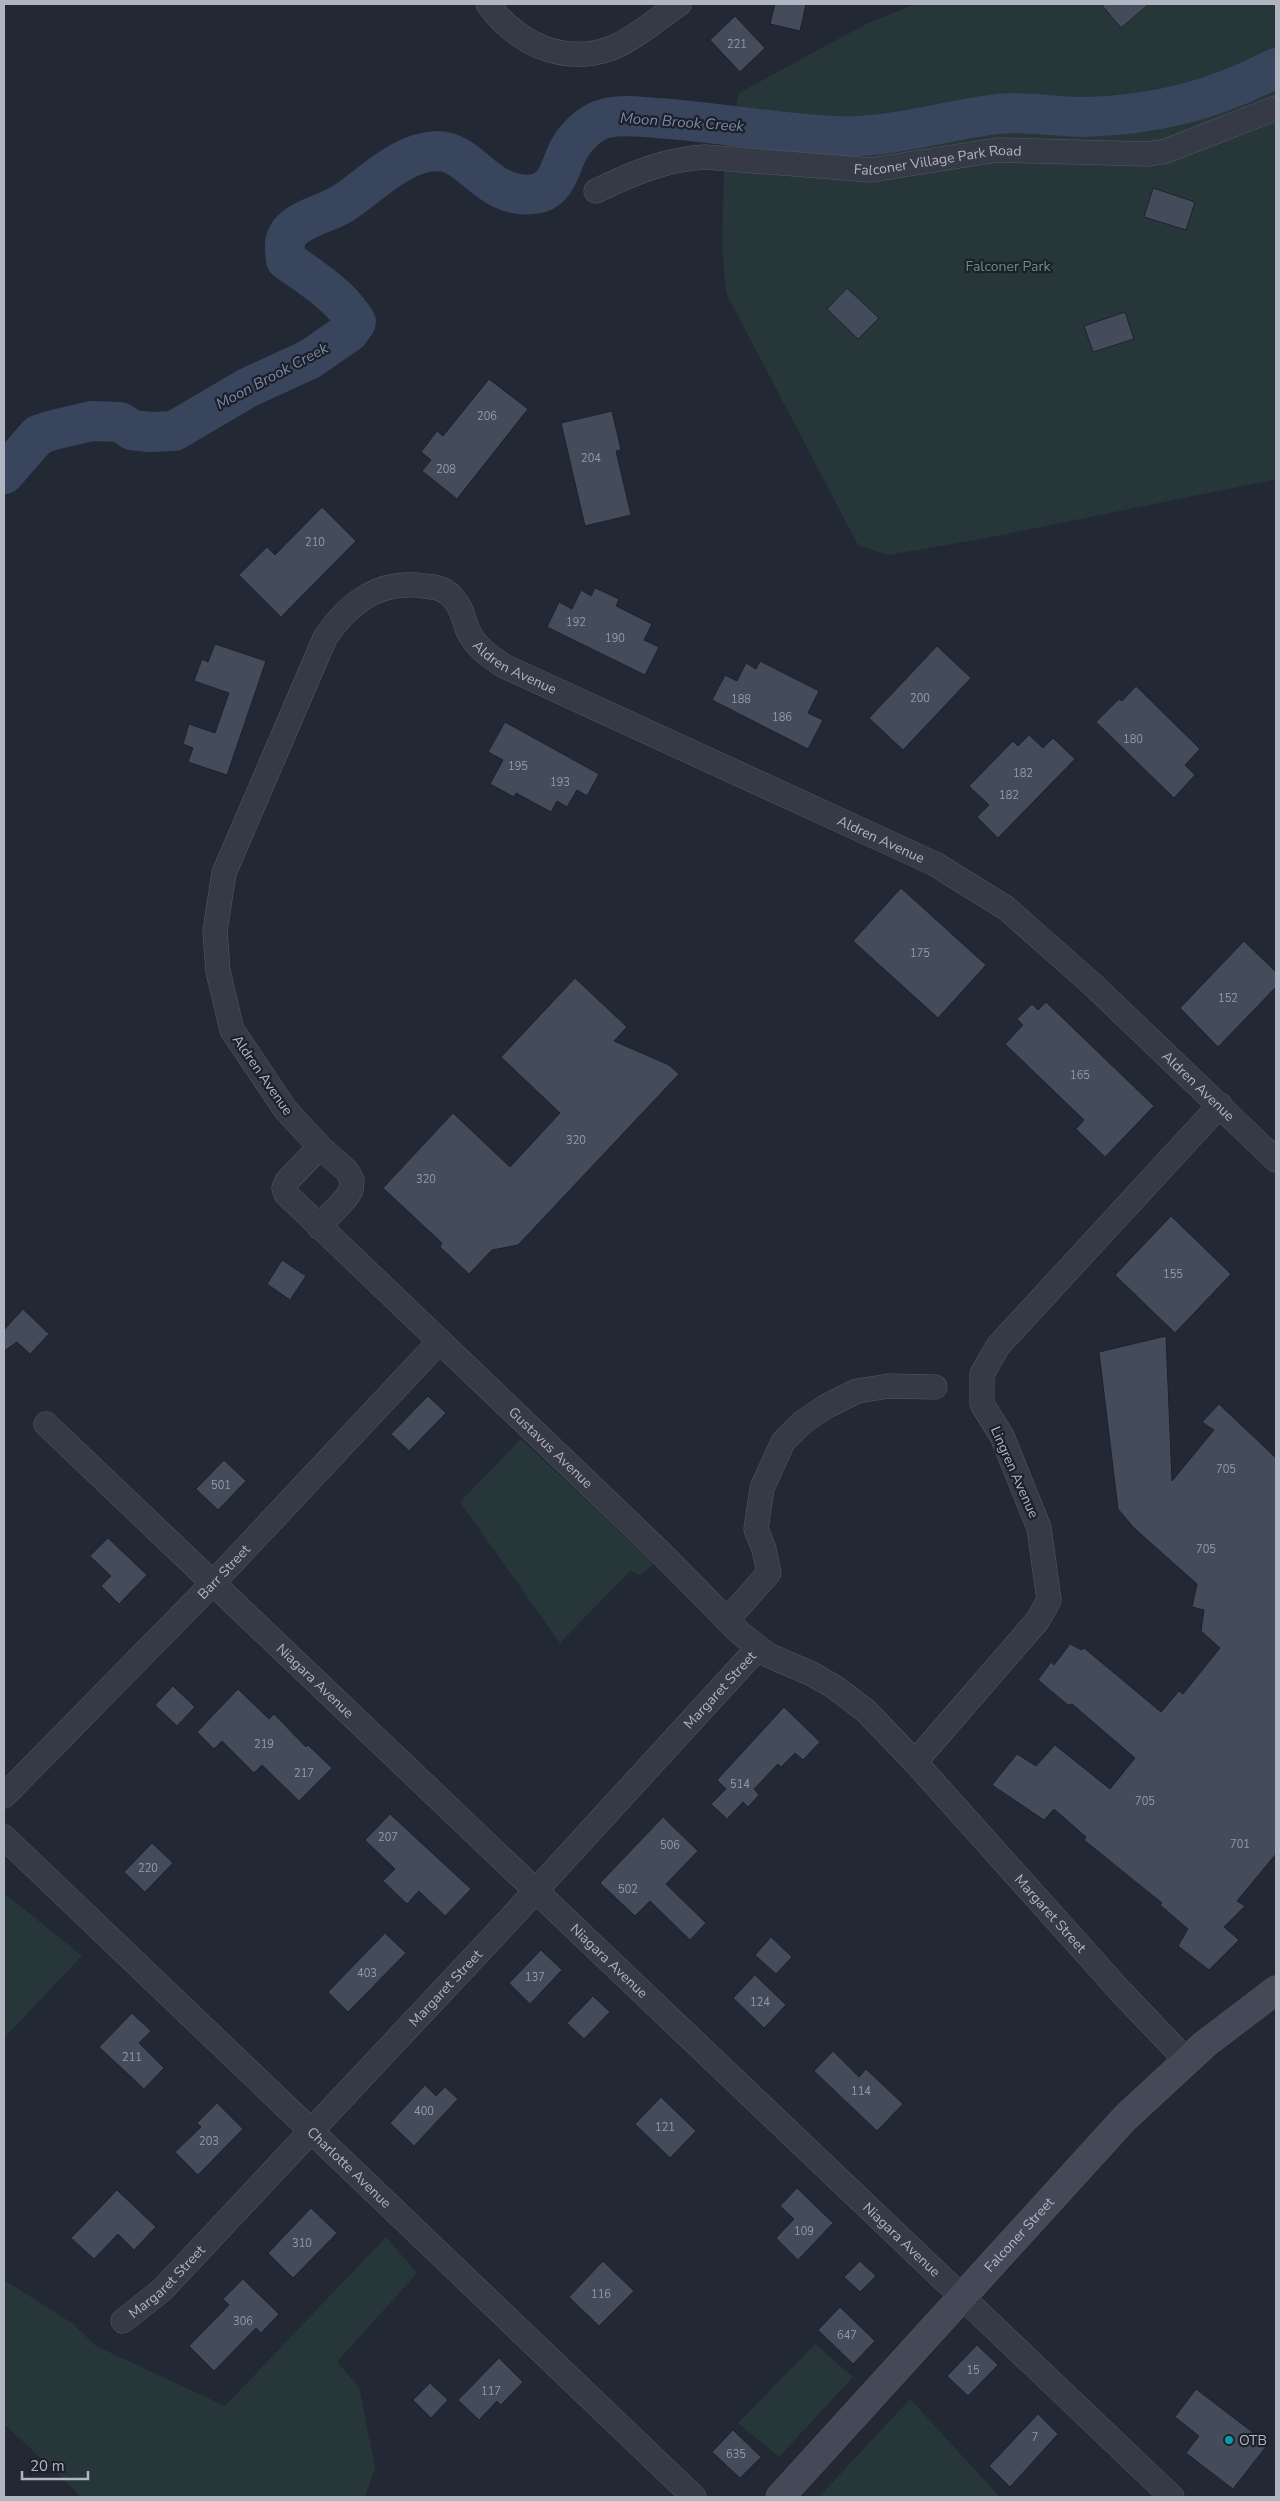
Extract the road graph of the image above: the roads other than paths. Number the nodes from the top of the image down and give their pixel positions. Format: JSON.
{"nodes":[{"id":1,"x":488,"y":4,"type":"edge"},
{"id":2,"x":680,"y":4,"type":"edge"},
{"id":3,"x":1276,"y":108,"type":"edge"},
{"id":4,"x":596,"y":191,"type":"dead end"},
{"id":5,"x":1220,"y":1105,"type":"junction"},
{"id":6,"x":320,"y":1147,"type":"junction"},
{"id":7,"x":1276,"y":1160,"type":"edge"},
{"id":8,"x":319,"y":1227,"type":"junction"},
{"id":9,"x":439,"y":1342,"type":"junction"},
{"id":10,"x":935,"y":1387,"type":"dead end"},
{"id":11,"x":46,"y":1424,"type":"dead end"},
{"id":12,"x":214,"y":1582,"type":"junction"},
{"id":13,"x":727,"y":1620,"type":"junction"},
{"id":14,"x":758,"y":1648,"type":"junction"},
{"id":15,"x":875,"y":1721,"type":"joint"},
{"id":16,"x":915,"y":1762,"type":"junction"},
{"id":17,"x":4,"y":1796,"type":"edge"},
{"id":18,"x":4,"y":1837,"type":"edge"},
{"id":19,"x":536,"y":1889,"type":"junction"},
{"id":20,"x":1276,"y":1990,"type":"edge"},
{"id":21,"x":1187,"y":2061,"type":"junction"},
{"id":22,"x":311,"y":2131,"type":"junction"},
{"id":23,"x":963,"y":2296,"type":"junction"},
{"id":24,"x":123,"y":2321,"type":"dead end"},
{"id":25,"x":694,"y":2497,"type":"edge"},
{"id":26,"x":780,"y":2497,"type":"edge"},
{"id":27,"x":1172,"y":2497,"type":"edge"}],
"edges":[{"from":1,"to":2,"type":"street"},
{"from":3,"to":4,"type":"street","name":"Falconer Village Park Road"},
{"from":5,"to":6,"type":"street","name":"Aldren Avenue"},
{"from":5,"to":7,"type":"street","name":"Aldren Avenue"},
{"from":5,"to":16,"type":"street","name":"Lingren Avenue"},
{"from":6,"to":8,"type":"street","name":"Aldren Avenue"},
{"from":6,"to":8,"type":"street","name":"Gustavus Avenue"},
{"from":8,"to":9,"type":"street","name":"Gustavus Avenue"},
{"from":9,"to":12,"type":"street","name":"Barr Street"},
{"from":9,"to":13,"type":"street","name":"Gustavus Avenue"},
{"from":10,"to":13,"type":"street"},
{"from":11,"to":12,"type":"street","name":"Niagara Avenue"},
{"from":12,"to":17,"type":"street","name":"Barr Street"},
{"from":12,"to":19,"type":"street","name":"Niagara Avenue"},
{"from":13,"to":14,"type":"street","name":"Gustavus Avenue"},
{"from":14,"to":15,"type":"street","name":"Gustavus Avenue"},
{"from":14,"to":19,"type":"street","name":"Margaret Street"},
{"from":15,"to":16,"type":"street","name":"Margaret Street"},
{"from":16,"to":21,"type":"street","name":"Margaret Street"},
{"from":18,"to":22,"type":"street","name":"Charlotte Avenue"},
{"from":19,"to":22,"type":"street","name":"Margaret Street"},
{"from":19,"to":23,"type":"street","name":"Niagara Avenue"},
{"from":20,"to":21,"type":"street","name":"Falconer Street"},
{"from":21,"to":23,"type":"street","name":"Falconer Street"},
{"from":22,"to":24,"type":"street","name":"Margaret Street"},
{"from":22,"to":25,"type":"street","name":"Charlotte Avenue"},
{"from":23,"to":26,"type":"street","name":"Falconer Street"},
{"from":23,"to":27,"type":"street","name":"Niagara Avenue"}]}
